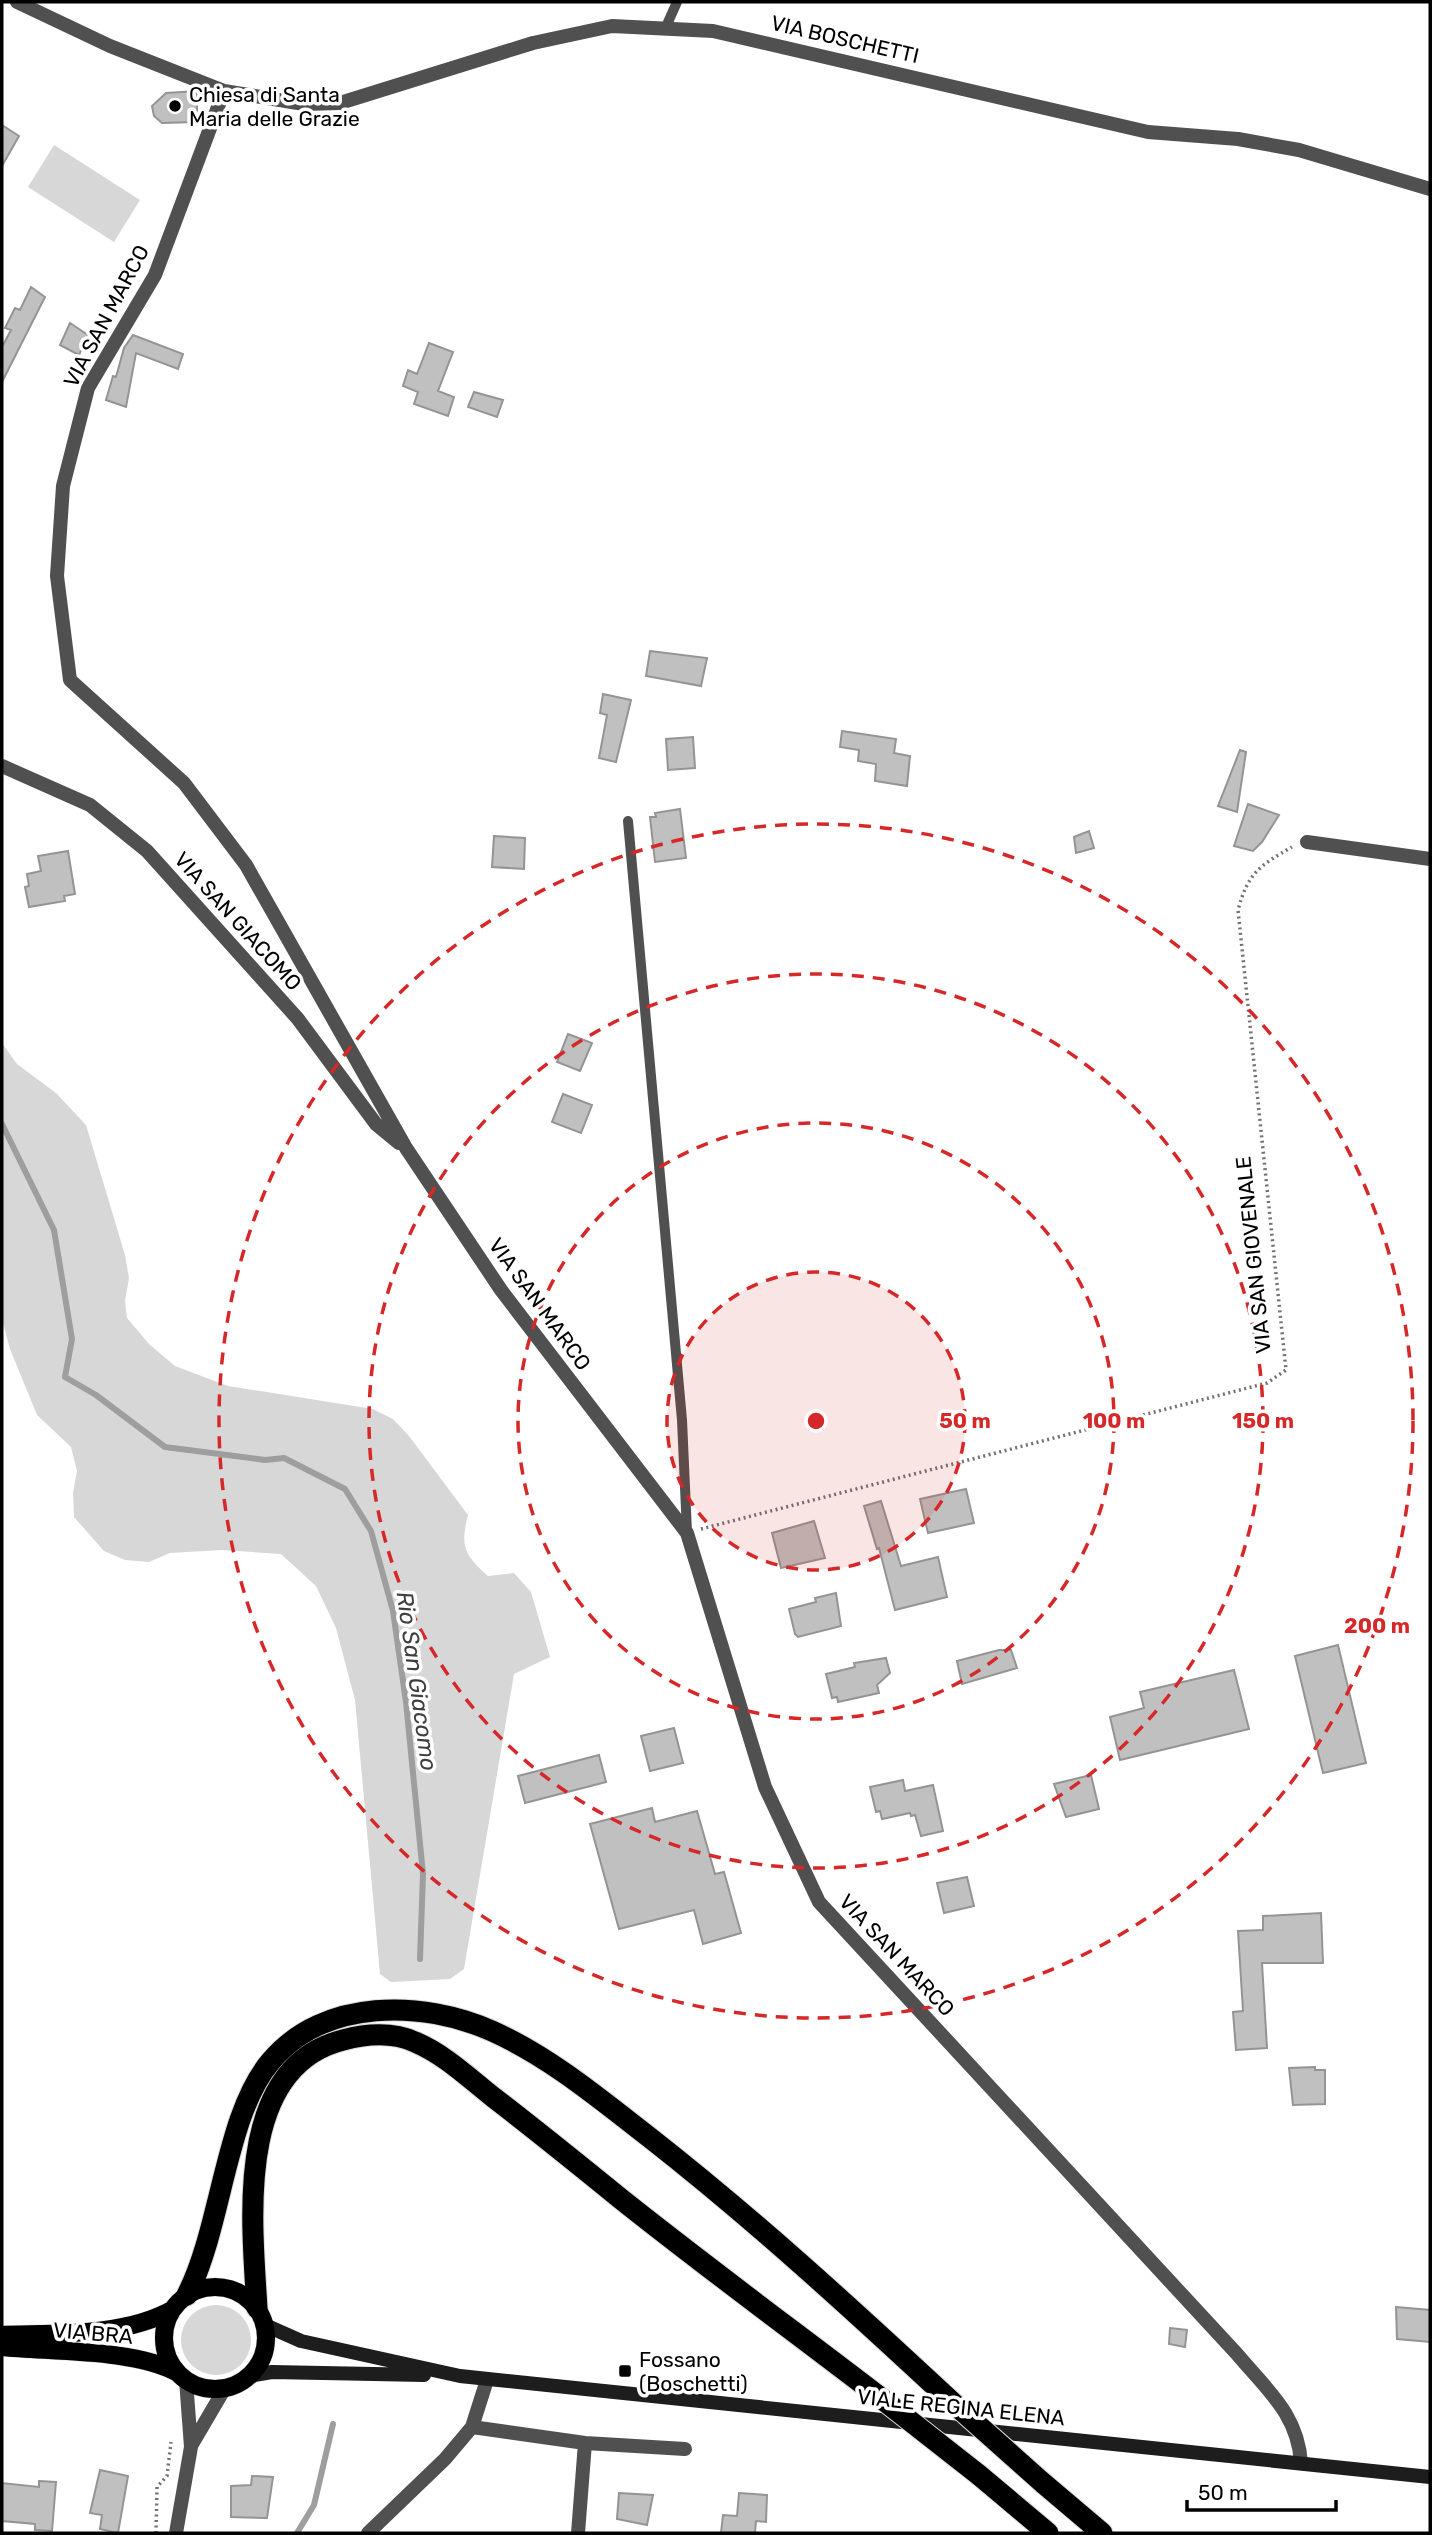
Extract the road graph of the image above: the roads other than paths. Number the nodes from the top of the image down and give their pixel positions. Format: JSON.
{"nodes":[{"id":1,"x":17,"y":2,"type":"edge"},
{"id":2,"x":677,"y":2,"type":"edge"},
{"id":3,"x":664,"y":29,"type":"junction"},
{"id":4,"x":224,"y":91,"type":"junction"},
{"id":5,"x":1430,"y":189,"type":"edge"},
{"id":6,"x":2,"y":766,"type":"edge"},
{"id":7,"x":628,"y":821,"type":"dead end"},
{"id":8,"x":1307,"y":842,"type":"road end"},
{"id":9,"x":1430,"y":859,"type":"edge"},
{"id":10,"x":406,"y":1148,"type":"junction"},
{"id":11,"x":687,"y":1532,"type":"junction"},
{"id":12,"x":187,"y":2295,"type":"junction"},
{"id":13,"x":172,"y":2310,"type":"junction"},
{"id":14,"x":261,"y":2316,"type":"junction"},
{"id":15,"x":2,"y":2335,"type":"edge"},
{"id":16,"x":2,"y":2347,"type":"edge"},
{"id":17,"x":249,"y":2376,"type":"junction"},
{"id":18,"x":460,"y":2376,"type":"junction"},
{"id":19,"x":182,"y":2377,"type":"junction"},
{"id":20,"x":487,"y":2380,"type":"junction"},
{"id":21,"x":225,"y":2388,"type":"junction"},
{"id":22,"x":472,"y":2427,"type":"junction"},
{"id":23,"x":585,"y":2443,"type":"junction"},
{"id":24,"x":191,"y":2447,"type":"junction"},
{"id":25,"x":685,"y":2449,"type":"dead end"},
{"id":26,"x":1301,"y":2463,"type":"junction"},
{"id":27,"x":1430,"y":2477,"type":"edge"},
{"id":28,"x":176,"y":2533,"type":"edge"},
{"id":29,"x":368,"y":2533,"type":"edge"},
{"id":30,"x":578,"y":2533,"type":"edge"},
{"id":31,"x":1048,"y":2533,"type":"edge"},
{"id":32,"x":1102,"y":2533,"type":"edge"}],
"edges":[{"from":1,"to":4,"type":"street","name":"VIA BOSCHETTI"},
{"from":2,"to":3,"type":"lane"},
{"from":3,"to":4,"type":"street","name":"VIA BOSCHETTI"},
{"from":3,"to":5,"type":"street","name":"VIA BOSCHETTI"},
{"from":4,"to":10,"type":"street","name":"VIA SAN MARCO"},
{"from":6,"to":10,"type":"street","name":"VIA SAN GIACOMO"},
{"from":7,"to":11,"type":"lane"},
{"from":8,"to":9,"type":"street"},
{"from":10,"to":11,"type":"street","name":"VIA SAN MARCO"},
{"from":11,"to":26,"type":"street","name":"VIA SAN MARCO"},
{"from":12,"to":13,"type":"main road"},
{"from":12,"to":14,"type":"main road"},
{"from":12,"to":32,"type":"highway","bridge":true},
{"from":13,"to":15,"type":"main road","name":"VIA BRA"},
{"from":13,"to":19,"type":"main road"},
{"from":14,"to":17,"type":"main road"},
{"from":14,"to":18,"type":"main road","name":"VIALE REGINA ELENA"},
{"from":14,"to":31,"type":"highway","bridge":true},
{"from":16,"to":19,"type":"main road","name":"VIA BRA"},
{"from":17,"to":18,"type":"main road","name":"VIALE REGINA ELENA"},
{"from":17,"to":21,"type":"main road"},
{"from":18,"to":20,"type":"main road","name":"VIALE REGINA ELENA"},
{"from":19,"to":21,"type":"main road"},
{"from":19,"to":24,"type":"street"},
{"from":20,"to":22,"type":"street"},
{"from":20,"to":26,"type":"main road","name":"VIALE REGINA ELENA"},
{"from":21,"to":24,"type":"street"},
{"from":22,"to":23,"type":"street"},
{"from":22,"to":29,"type":"street"},
{"from":23,"to":25,"type":"street"},
{"from":23,"to":30,"type":"street"},
{"from":24,"to":28,"type":"street"},
{"from":26,"to":27,"type":"main road","name":"VIALE REGINA ELENA"}]}
